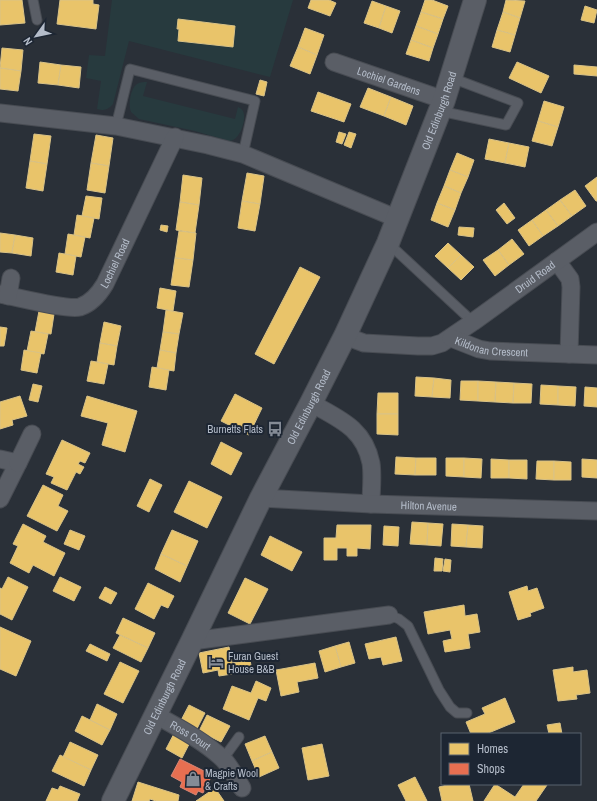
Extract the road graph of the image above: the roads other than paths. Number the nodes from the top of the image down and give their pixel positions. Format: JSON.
{"nodes":[{"id":1,"x":33,"y":0,"type":"edge"},
{"id":2,"x":475,"y":0,"type":"edge"},
{"id":3,"x":37,"y":20,"type":"dead end"},
{"id":4,"x":334,"y":62,"type":"dead end"},
{"id":5,"x":452,"y":78,"type":"junction"},
{"id":6,"x":442,"y":105,"type":"junction"},
{"id":7,"x":0,"y":113,"type":"edge"},
{"id":8,"x":116,"y":126,"type":"junction"},
{"id":9,"x":175,"y":137,"type":"junction"},
{"id":10,"x":243,"y":154,"type":"junction"},
{"id":11,"x":398,"y":218,"type":"junction"},
{"id":12,"x":597,"y":232,"type":"edge"},
{"id":13,"x":388,"y":243,"type":"junction"},
{"id":14,"x":558,"y":261,"type":"junction"},
{"id":15,"x":11,"y":278,"type":"dead end"},
{"id":16,"x":4,"y":295,"type":"edge"},
{"id":17,"x":473,"y":322,"type":"junction"},
{"id":18,"x":345,"y":336,"type":"junction"},
{"id":19,"x":451,"y":338,"type":"junction"},
{"id":20,"x":569,"y":354,"type":"junction"},
{"id":21,"x":597,"y":355,"type":"edge"},
{"id":22,"x":311,"y":403,"type":"junction"},
{"id":23,"x":32,"y":434,"type":"dead end"},
{"id":24,"x":0,"y":459,"type":"edge"},
{"id":25,"x":18,"y":463,"type":"junction"},
{"id":26,"x":261,"y":498,"type":"junction"},
{"id":27,"x":0,"y":499,"type":"edge"},
{"id":28,"x":371,"y":504,"type":"junction"},
{"id":29,"x":597,"y":511,"type":"edge"},
{"id":30,"x":389,"y":615,"type":"joint"},
{"id":31,"x":192,"y":641,"type":"junction"},
{"id":32,"x":467,"y":713,"type":"dead end"},
{"id":33,"x":156,"y":715,"type":"junction"},
{"id":34,"x":240,"y":737,"type":"dead end"},
{"id":35,"x":223,"y":759,"type":"junction"},
{"id":36,"x":242,"y":788,"type":"dead end"},
{"id":37,"x":113,"y":801,"type":"edge"}],
"edges":[{"from":1,"to":3,"type":"lane"},
{"from":2,"to":5,"type":"street","name":"Old Edinburgh Road"},
{"from":4,"to":6,"type":"street","name":"Lochiel Gardens"},
{"from":5,"to":6,"type":"street","name":"Old Edinburgh Road"},
{"from":5,"to":6,"type":"lane"},
{"from":6,"to":11,"type":"street","name":"Old Edinburgh Road"},
{"from":7,"to":8,"type":"street"},
{"from":8,"to":9,"type":"street"},
{"from":8,"to":10,"type":"lane"},
{"from":9,"to":10,"type":"street"},
{"from":9,"to":16,"type":"street","name":"Lochiel Road"},
{"from":10,"to":11,"type":"street"},
{"from":11,"to":13,"type":"street","name":"Old Edinburgh Road"},
{"from":12,"to":14,"type":"street","name":"Druid Road"},
{"from":13,"to":17,"type":"lane"},
{"from":13,"to":18,"type":"street","name":"Old Edinburgh Road"},
{"from":14,"to":17,"type":"street","name":"Druid Road"},
{"from":14,"to":20,"type":"street"},
{"from":15,"to":16,"type":"street"},
{"from":17,"to":19,"type":"street","name":"Druid Road"},
{"from":18,"to":19,"type":"street","name":"Kildonan Crescent"},
{"from":18,"to":22,"type":"street","name":"Old Edinburgh Road"},
{"from":19,"to":20,"type":"street","name":"Kildonan Crescent"},
{"from":20,"to":21,"type":"street","name":"Kildonan Crescent"},
{"from":22,"to":26,"type":"street","name":"Old Edinburgh Road"},
{"from":22,"to":28,"type":"street"},
{"from":23,"to":25,"type":"street"},
{"from":24,"to":25,"type":"street"},
{"from":25,"to":27,"type":"street"},
{"from":26,"to":28,"type":"street","name":"Hilton Avenue"},
{"from":26,"to":31,"type":"street","name":"Old Edinburgh Road"},
{"from":28,"to":29,"type":"street","name":"Hilton Avenue"},
{"from":30,"to":31,"type":"street"},
{"from":30,"to":32,"type":"lane"},
{"from":31,"to":33,"type":"street","name":"Old Edinburgh Road"},
{"from":33,"to":35,"type":"street","name":"Ross Court"},
{"from":33,"to":37,"type":"street","name":"Old Edinburgh Road"},
{"from":34,"to":35,"type":"lane"},
{"from":35,"to":36,"type":"street","name":"Ross Court"}]}
